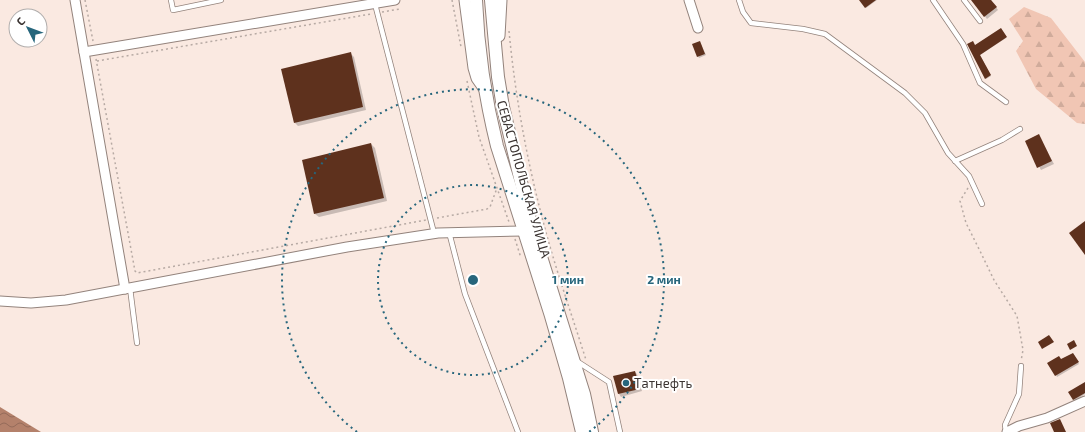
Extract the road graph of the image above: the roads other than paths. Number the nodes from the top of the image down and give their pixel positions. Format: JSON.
{"nodes":[{"id":1,"x":75,"y":0,"type":"edge"},
{"id":2,"x":171,"y":0,"type":"edge"},
{"id":3,"x":221,"y":0,"type":"edge"},
{"id":4,"x":393,"y":0,"type":"edge"},
{"id":5,"x":464,"y":0,"type":"edge"},
{"id":6,"x":476,"y":0,"type":"edge"},
{"id":7,"x":491,"y":0,"type":"edge"},
{"id":8,"x":501,"y":0,"type":"edge"},
{"id":9,"x":689,"y":0,"type":"edge"},
{"id":10,"x":739,"y":0,"type":"edge"},
{"id":11,"x":933,"y":0,"type":"edge"},
{"id":12,"x":964,"y":0,"type":"edge"},
{"id":13,"x":376,"y":8,"type":"junction"},
{"id":14,"x":980,"y":21,"type":"dead end"},
{"id":15,"x":698,"y":28,"type":"dead end"},
{"id":16,"x":84,"y":52,"type":"junction"},
{"id":17,"x":499,"y":84,"type":"junction"},
{"id":18,"x":484,"y":88,"type":"junction"},
{"id":19,"x":1006,"y":102,"type":"dead end"},
{"id":20,"x":1020,"y":129,"type":"dead end"},
{"id":21,"x":955,"y":161,"type":"junction"},
{"id":22,"x":982,"y":204,"type":"dead end"},
{"id":23,"x":524,"y":230,"type":"junction"},
{"id":24,"x":449,"y":232,"type":"junction"},
{"id":25,"x":434,"y":233,"type":"junction"},
{"id":26,"x":128,"y":288,"type":"junction"},
{"id":27,"x":0,"y":302,"type":"edge"},
{"id":28,"x":138,"y":343,"type":"dead end"},
{"id":29,"x":573,"y":359,"type":"junction"},
{"id":30,"x":1021,"y":366,"type":"road end"},
{"id":31,"x":1085,"y":401,"type":"edge"},
{"id":32,"x":518,"y":432,"type":"edge"},
{"id":33,"x":582,"y":432,"type":"edge"},
{"id":34,"x":592,"y":432,"type":"edge"},
{"id":35,"x":620,"y":432,"type":"edge"},
{"id":36,"x":1006,"y":432,"type":"edge"}],
"edges":[{"from":1,"to":16,"type":"street"},
{"from":2,"to":3,"type":"lane"},
{"from":4,"to":13,"type":"street"},
{"from":5,"to":18,"type":"street"},
{"from":6,"to":18,"type":"main road","name":"СЕВАСТОПОЛЬСКАЯ УЛИЦА"},
{"from":7,"to":17,"type":"main road","name":"СЕВАСТОПОЛЬСКАЯ УЛИЦА"},
{"from":8,"to":17,"type":"street"},
{"from":9,"to":15,"type":"street"},
{"from":10,"to":21,"type":"lane"},
{"from":11,"to":19,"type":"lane"},
{"from":12,"to":14,"type":"lane"},
{"from":13,"to":16,"type":"street"},
{"from":13,"to":25,"type":"lane"},
{"from":16,"to":26,"type":"street"},
{"from":17,"to":29,"type":"main road","name":"СЕВАСТОПОЛЬСКАЯ УЛИЦА"},
{"from":18,"to":23,"type":"main road","name":"СЕВАСТОПОЛЬСКАЯ УЛИЦА"},
{"from":20,"to":21,"type":"lane"},
{"from":21,"to":22,"type":"lane"},
{"from":23,"to":24,"type":"street"},
{"from":23,"to":33,"type":"main road","name":"СЕВАСТОПОЛЬСКАЯ УЛИЦА"},
{"from":24,"to":25,"type":"street"},
{"from":24,"to":32,"type":"lane"},
{"from":25,"to":26,"type":"street"},
{"from":26,"to":27,"type":"street"},
{"from":26,"to":28,"type":"lane"},
{"from":29,"to":34,"type":"main road","name":"СЕВАСТОПОЛЬСКАЯ УЛИЦА"},
{"from":29,"to":35,"type":"lane"},
{"from":30,"to":36,"type":"lane"},
{"from":31,"to":36,"type":"street"}]}
